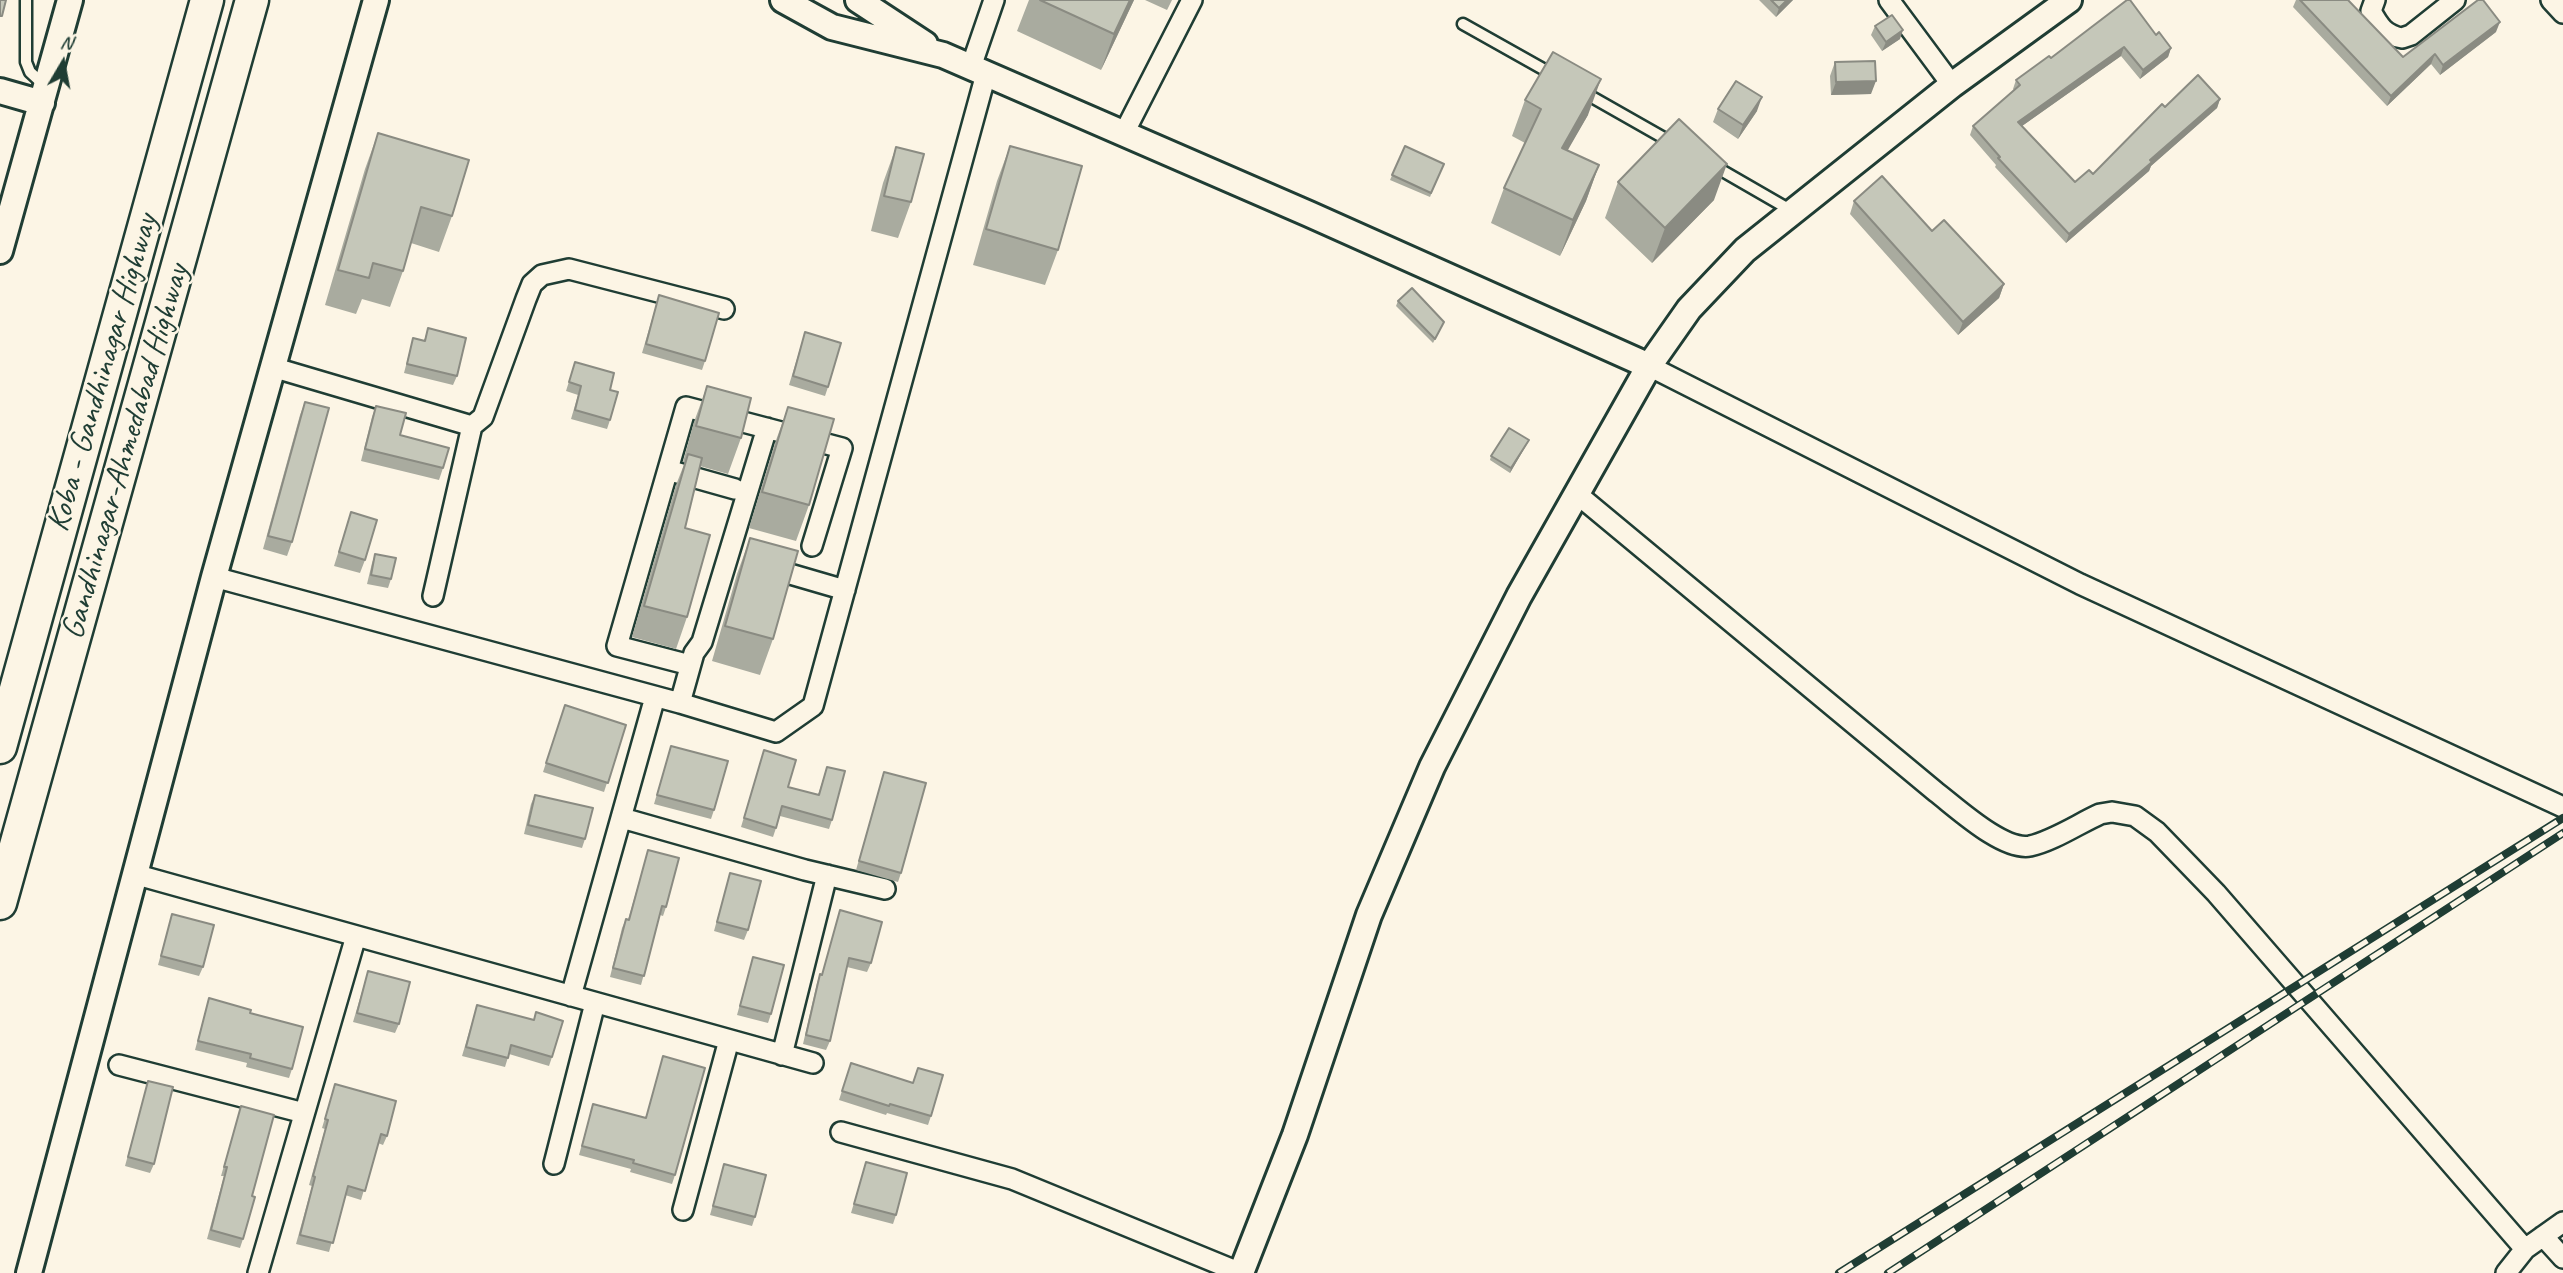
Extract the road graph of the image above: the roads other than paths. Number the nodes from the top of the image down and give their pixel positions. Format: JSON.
{"nodes":[{"id":1,"x":26,"y":0,"type":"edge"},
{"id":2,"x":70,"y":0,"type":"edge"},
{"id":3,"x":207,"y":0,"type":"edge"},
{"id":4,"x":252,"y":0,"type":"edge"},
{"id":5,"x":376,"y":0,"type":"edge"},
{"id":6,"x":783,"y":0,"type":"edge"},
{"id":7,"x":858,"y":0,"type":"edge"},
{"id":8,"x":994,"y":0,"type":"edge"},
{"id":9,"x":1192,"y":0,"type":"edge"},
{"id":10,"x":1889,"y":0,"type":"edge"},
{"id":11,"x":2069,"y":0,"type":"edge"},
{"id":12,"x":2375,"y":0,"type":"edge"},
{"id":13,"x":2455,"y":0,"type":"edge"},
{"id":14,"x":2551,"y":0,"type":"edge"},
{"id":15,"x":2563,"y":13,"type":"edge"},
{"id":16,"x":1463,"y":24,"type":"dead end"},
{"id":17,"x":943,"y":55,"type":"junction"},
{"id":18,"x":979,"y":71,"type":"junction"},
{"id":19,"x":1557,"y":77,"type":"edge"},
{"id":20,"x":1569,"y":84,"type":"edge"},
{"id":21,"x":1952,"y":85,"type":"junction"},
{"id":22,"x":0,"y":91,"type":"edge"},
{"id":23,"x":44,"y":95,"type":"junction"},
{"id":24,"x":1124,"y":134,"type":"junction"},
{"id":25,"x":1675,"y":144,"type":"edge"},
{"id":26,"x":1699,"y":158,"type":"edge"},
{"id":27,"x":1793,"y":211,"type":"junction"},
{"id":28,"x":0,"y":251,"type":"edge"},
{"id":29,"x":724,"y":309,"type":"dead end"},
{"id":30,"x":1649,"y":366,"type":"junction"},
{"id":31,"x":272,"y":367,"type":"junction"},
{"id":32,"x":472,"y":426,"type":"junction"},
{"id":33,"x":760,"y":426,"type":"junction"},
{"id":34,"x":667,"y":470,"type":"junction"},
{"id":35,"x":734,"y":489,"type":"junction"},
{"id":36,"x":1577,"y":494,"type":"junction"},
{"id":37,"x":812,"y":546,"type":"dead end"},
{"id":38,"x":758,"y":564,"type":"edge"},
{"id":39,"x":214,"y":577,"type":"junction"},
{"id":40,"x":845,"y":590,"type":"junction"},
{"id":41,"x":433,"y":596,"type":"dead end"},
{"id":42,"x":692,"y":659,"type":"junction"},
{"id":43,"x":9,"y":688,"type":"edge"},
{"id":44,"x":655,"y":697,"type":"junction"},
{"id":45,"x":680,"y":703,"type":"junction"},
{"id":46,"x":0,"y":747,"type":"edge"},
{"id":47,"x":2563,"y":807,"type":"edge"},
{"id":48,"x":622,"y":818,"type":"junction"},
{"id":49,"x":134,"y":874,"type":"junction"},
{"id":50,"x":827,"y":875,"type":"junction"},
{"id":51,"x":885,"y":889,"type":"dead end"},
{"id":52,"x":0,"y":903,"type":"edge"},
{"id":53,"x":356,"y":936,"type":"junction"},
{"id":54,"x":571,"y":996,"type":"junction"},
{"id":55,"x":595,"y":1003,"type":"junction"},
{"id":56,"x":729,"y":1040,"type":"junction"},
{"id":57,"x":782,"y":1055,"type":"junction"},
{"id":58,"x":813,"y":1063,"type":"dead end"},
{"id":59,"x":119,"y":1065,"type":"dead end"},
{"id":60,"x":304,"y":1113,"type":"junction"},
{"id":61,"x":841,"y":1132,"type":"dead end"},
{"id":62,"x":554,"y":1164,"type":"dead end"},
{"id":63,"x":683,"y":1210,"type":"dead end"},
{"id":64,"x":2563,"y":1222,"type":"edge"},
{"id":65,"x":2543,"y":1236,"type":"junction"},
{"id":66,"x":2525,"y":1249,"type":"junction"},
{"id":67,"x":2563,"y":1258,"type":"edge"},
{"id":68,"x":29,"y":1273,"type":"edge"},
{"id":69,"x":258,"y":1273,"type":"edge"},
{"id":70,"x":1241,"y":1273,"type":"edge"},
{"id":71,"x":2506,"y":1273,"type":"edge"}],
"edges":[{"from":1,"to":23,"type":"lane"},
{"from":2,"to":23,"type":"street"},
{"from":3,"to":43,"type":"main road","name":"Koba - Gandhinagar Highway"},
{"from":4,"to":52,"type":"main road","name":"Gandhinagar-Ahmedabad Highway"},
{"from":5,"to":31,"type":"street"},
{"from":6,"to":17,"type":"street"},
{"from":7,"to":17,"type":"street"},
{"from":8,"to":18,"type":"street"},
{"from":9,"to":24,"type":"street"},
{"from":10,"to":21,"type":"street"},
{"from":11,"to":21,"type":"street"},
{"from":12,"to":13,"type":"street"},
{"from":14,"to":15,"type":"street"},
{"from":16,"to":19,"type":"lane"},
{"from":17,"to":18,"type":"street"},
{"from":18,"to":24,"type":"street"},
{"from":18,"to":40,"type":"street"},
{"from":20,"to":25,"type":"lane"},
{"from":21,"to":27,"type":"street"},
{"from":22,"to":23,"type":"street"},
{"from":23,"to":28,"type":"street"},
{"from":24,"to":30,"type":"street"},
{"from":26,"to":27,"type":"lane"},
{"from":27,"to":30,"type":"street"},
{"from":29,"to":32,"type":"street"},
{"from":30,"to":36,"type":"street"},
{"from":30,"to":47,"type":"street"},
{"from":31,"to":32,"type":"street"},
{"from":31,"to":39,"type":"street"},
{"from":32,"to":41,"type":"street"},
{"from":33,"to":34,"type":"street"},
{"from":33,"to":35,"type":"street"},
{"from":33,"to":37,"type":"street"},
{"from":33,"to":42,"type":"street"},
{"from":34,"to":35,"type":"street"},
{"from":34,"to":42,"type":"street"},
{"from":35,"to":42,"type":"street"},
{"from":36,"to":66,"type":"street"},
{"from":36,"to":70,"type":"street"},
{"from":38,"to":40,"type":"street"},
{"from":39,"to":44,"type":"street"},
{"from":39,"to":49,"type":"street"},
{"from":40,"to":45,"type":"street"},
{"from":42,"to":45,"type":"street"},
{"from":43,"to":46,"type":"main road","name":"Koba - Gandhinagar Highway"},
{"from":44,"to":45,"type":"street"},
{"from":44,"to":48,"type":"street"},
{"from":48,"to":50,"type":"street"},
{"from":48,"to":54,"type":"street"},
{"from":49,"to":53,"type":"street"},
{"from":49,"to":68,"type":"street"},
{"from":50,"to":51,"type":"street"},
{"from":50,"to":57,"type":"street"},
{"from":53,"to":54,"type":"street"},
{"from":53,"to":60,"type":"street"},
{"from":54,"to":55,"type":"street"},
{"from":55,"to":56,"type":"street"},
{"from":55,"to":62,"type":"street"},
{"from":56,"to":57,"type":"street"},
{"from":56,"to":63,"type":"street"},
{"from":57,"to":58,"type":"street"},
{"from":59,"to":60,"type":"street"},
{"from":60,"to":69,"type":"street"},
{"from":61,"to":70,"type":"street"},
{"from":64,"to":65,"type":"street"},
{"from":65,"to":66,"type":"street"},
{"from":65,"to":67,"type":"street"},
{"from":66,"to":71,"type":"street"}]}
